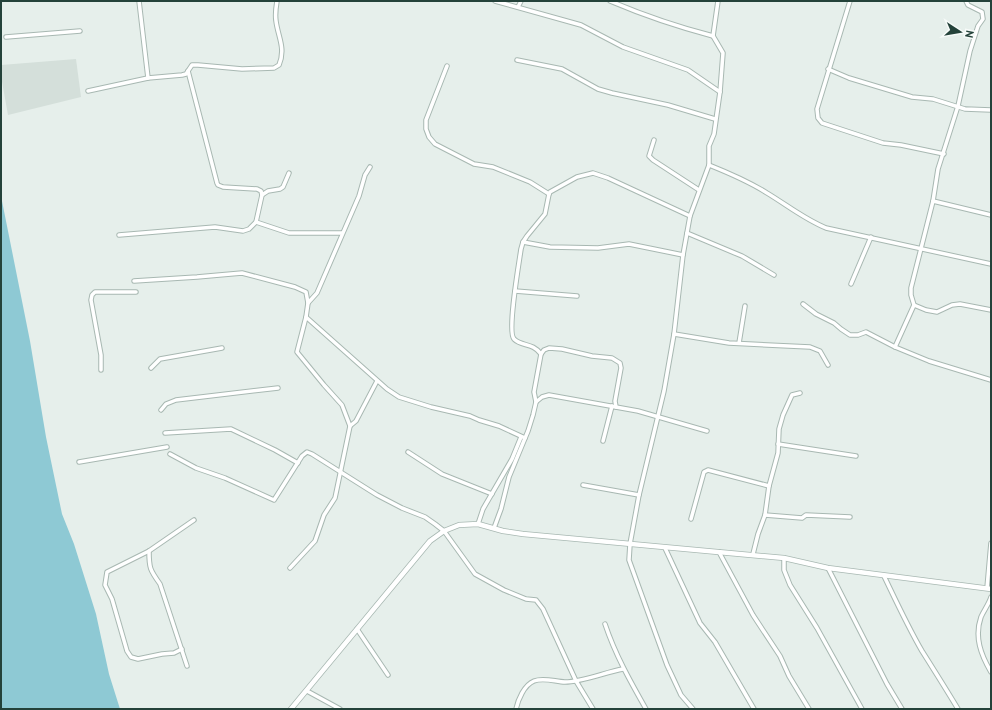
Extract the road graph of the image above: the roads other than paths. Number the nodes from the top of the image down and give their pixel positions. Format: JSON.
{"nodes":[{"id":1,"x":139,"y":1,"type":"edge"},
{"id":2,"x":277,"y":1,"type":"edge"},
{"id":3,"x":495,"y":1,"type":"edge"},
{"id":4,"x":521,"y":1,"type":"edge"},
{"id":5,"x":610,"y":1,"type":"edge"},
{"id":6,"x":718,"y":1,"type":"edge"},
{"id":7,"x":850,"y":1,"type":"edge"},
{"id":8,"x":966,"y":1,"type":"edge"},
{"id":9,"x":518,"y":7,"type":"junction"},
{"id":10,"x":80,"y":31,"type":"dead end"},
{"id":11,"x":713,"y":36,"type":"junction"},
{"id":12,"x":6,"y":37,"type":"dead end"},
{"id":13,"x":517,"y":60,"type":"dead end"},
{"id":14,"x":447,"y":66,"type":"dead end"},
{"id":15,"x":828,"y":69,"type":"junction"},
{"id":16,"x":188,"y":71,"type":"junction"},
{"id":17,"x":148,"y":78,"type":"junction"},
{"id":18,"x":88,"y":91,"type":"dead end"},
{"id":19,"x":720,"y":92,"type":"junction"},
{"id":20,"x":958,"y":106,"type":"junction"},
{"id":21,"x":991,"y":110,"type":"edge"},
{"id":22,"x":715,"y":119,"type":"junction"},
{"id":23,"x":654,"y":140,"type":"dead end"},
{"id":24,"x":944,"y":154,"type":"junction"},
{"id":25,"x":709,"y":165,"type":"junction"},
{"id":26,"x":370,"y":167,"type":"dead end"},
{"id":27,"x":289,"y":173,"type":"dead end"},
{"id":28,"x":699,"y":190,"type":"junction"},
{"id":29,"x":549,"y":194,"type":"junction"},
{"id":30,"x":262,"y":195,"type":"junction"},
{"id":31,"x":933,"y":201,"type":"junction"},
{"id":32,"x":991,"y":215,"type":"edge"},
{"id":33,"x":690,"y":216,"type":"junction"},
{"id":34,"x":256,"y":222,"type":"junction"},
{"id":35,"x":342,"y":233,"type":"junction"},
{"id":36,"x":687,"y":233,"type":"junction"},
{"id":37,"x":118,"y":235,"type":"dead end"},
{"id":38,"x":871,"y":237,"type":"junction"},
{"id":39,"x":523,"y":242,"type":"junction"},
{"id":40,"x":921,"y":249,"type":"junction"},
{"id":41,"x":683,"y":255,"type":"junction"},
{"id":42,"x":991,"y":264,"type":"edge"},
{"id":43,"x":774,"y":275,"type":"dead end"},
{"id":44,"x":134,"y":281,"type":"dead end"},
{"id":45,"x":851,"y":284,"type":"dead end"},
{"id":46,"x":136,"y":292,"type":"dead end"},
{"id":47,"x":515,"y":292,"type":"junction"},
{"id":48,"x":577,"y":296,"type":"dead end"},
{"id":49,"x":308,"y":303,"type":"junction"},
{"id":50,"x":803,"y":304,"type":"dead end"},
{"id":51,"x":914,"y":305,"type":"junction"},
{"id":52,"x":745,"y":306,"type":"dead end"},
{"id":53,"x":991,"y":310,"type":"edge"},
{"id":54,"x":306,"y":317,"type":"junction"},
{"id":55,"x":674,"y":334,"type":"junction"},
{"id":56,"x":739,"y":343,"type":"junction"},
{"id":57,"x":895,"y":347,"type":"junction"},
{"id":58,"x":222,"y":348,"type":"dead end"},
{"id":59,"x":541,"y":354,"type":"junction"},
{"id":60,"x":828,"y":365,"type":"dead end"},
{"id":61,"x":151,"y":368,"type":"dead end"},
{"id":62,"x":101,"y":370,"type":"dead end"},
{"id":63,"x":991,"y":380,"type":"edge"},
{"id":64,"x":377,"y":381,"type":"junction"},
{"id":65,"x":278,"y":388,"type":"dead end"},
{"id":66,"x":800,"y":394,"type":"dead end"},
{"id":67,"x":536,"y":402,"type":"junction"},
{"id":68,"x":614,"y":407,"type":"junction"},
{"id":69,"x":161,"y":410,"type":"dead end"},
{"id":70,"x":657,"y":417,"type":"junction"},
{"id":71,"x":350,"y":426,"type":"junction"},
{"id":72,"x":707,"y":431,"type":"dead end"},
{"id":73,"x":166,"y":433,"type":"dead end"},
{"id":74,"x":523,"y":438,"type":"junction"},
{"id":75,"x":603,"y":441,"type":"dead end"},
{"id":76,"x":778,"y":444,"type":"junction"},
{"id":77,"x":167,"y":447,"type":"dead end"},
{"id":78,"x":408,"y":452,"type":"dead end"},
{"id":79,"x":170,"y":454,"type":"dead end"},
{"id":80,"x":856,"y":456,"type":"dead end"},
{"id":81,"x":79,"y":462,"type":"dead end"},
{"id":82,"x":298,"y":463,"type":"junction"},
{"id":83,"x":340,"y":472,"type":"junction"},
{"id":84,"x":583,"y":485,"type":"dead end"},
{"id":85,"x":769,"y":486,"type":"junction"},
{"id":86,"x":492,"y":494,"type":"junction"},
{"id":87,"x":639,"y":495,"type":"junction"},
{"id":88,"x":765,"y":515,"type":"junction"},
{"id":89,"x":850,"y":517,"type":"dead end"},
{"id":90,"x":691,"y":519,"type":"dead end"},
{"id":91,"x":194,"y":520,"type":"dead end"},
{"id":92,"x":478,"y":524,"type":"junction"},
{"id":93,"x":494,"y":528,"type":"junction"},
{"id":94,"x":444,"y":530,"type":"junction"},
{"id":95,"x":991,"y":543,"type":"edge"},
{"id":96,"x":630,"y":544,"type":"junction"},
{"id":97,"x":665,"y":548,"type":"junction"},
{"id":98,"x":149,"y":551,"type":"junction"},
{"id":99,"x":719,"y":552,"type":"junction"},
{"id":100,"x":753,"y":554,"type":"junction"},
{"id":101,"x":784,"y":558,"type":"junction"},
{"id":102,"x":290,"y":568,"type":"dead end"},
{"id":103,"x":828,"y":568,"type":"junction"},
{"id":104,"x":884,"y":576,"type":"junction"},
{"id":105,"x":989,"y":588,"type":"edge"},
{"id":106,"x":991,"y":597,"type":"edge"},
{"id":107,"x":605,"y":624,"type":"dead end"},
{"id":108,"x":357,"y":629,"type":"junction"},
{"id":109,"x":182,"y":649,"type":"junction"},
{"id":110,"x":187,"y":666,"type":"dead end"},
{"id":111,"x":623,"y":669,"type":"junction"},
{"id":112,"x":991,"y":672,"type":"edge"},
{"id":113,"x":388,"y":675,"type":"dead end"},
{"id":114,"x":576,"y":681,"type":"junction"},
{"id":115,"x":307,"y":691,"type":"junction"},
{"id":116,"x":292,"y":709,"type":"edge"},
{"id":117,"x":340,"y":709,"type":"edge"},
{"id":118,"x":516,"y":709,"type":"edge"},
{"id":119,"x":593,"y":709,"type":"edge"},
{"id":120,"x":646,"y":709,"type":"edge"},
{"id":121,"x":693,"y":709,"type":"edge"},
{"id":122,"x":754,"y":709,"type":"edge"},
{"id":123,"x":809,"y":709,"type":"edge"},
{"id":124,"x":862,"y":709,"type":"edge"},
{"id":125,"x":902,"y":709,"type":"edge"},
{"id":126,"x":958,"y":709,"type":"edge"}],
"edges":[{"from":1,"to":17,"type":"street"},
{"from":2,"to":16,"type":"street"},
{"from":3,"to":9,"type":"street"},
{"from":4,"to":9,"type":"street"},
{"from":5,"to":11,"type":"street"},
{"from":6,"to":11,"type":"street"},
{"from":7,"to":15,"type":"street"},
{"from":8,"to":20,"type":"street"},
{"from":9,"to":19,"type":"street"},
{"from":10,"to":12,"type":"street"},
{"from":11,"to":19,"type":"street"},
{"from":13,"to":22,"type":"street"},
{"from":14,"to":29,"type":"street"},
{"from":15,"to":20,"type":"street"},
{"from":15,"to":24,"type":"street"},
{"from":16,"to":17,"type":"street"},
{"from":16,"to":30,"type":"street"},
{"from":17,"to":18,"type":"street"},
{"from":19,"to":22,"type":"street"},
{"from":20,"to":21,"type":"street"},
{"from":20,"to":24,"type":"street"},
{"from":22,"to":25,"type":"street"},
{"from":23,"to":28,"type":"street"},
{"from":24,"to":31,"type":"street"},
{"from":25,"to":28,"type":"street"},
{"from":25,"to":38,"type":"street"},
{"from":26,"to":35,"type":"street"},
{"from":27,"to":30,"type":"street"},
{"from":28,"to":33,"type":"street"},
{"from":29,"to":33,"type":"street"},
{"from":29,"to":39,"type":"street"},
{"from":30,"to":34,"type":"street"},
{"from":31,"to":32,"type":"street"},
{"from":31,"to":40,"type":"street"},
{"from":33,"to":36,"type":"street"},
{"from":34,"to":35,"type":"street"},
{"from":34,"to":37,"type":"street"},
{"from":35,"to":49,"type":"street"},
{"from":36,"to":41,"type":"street"},
{"from":36,"to":43,"type":"street"},
{"from":38,"to":40,"type":"street"},
{"from":38,"to":45,"type":"street"},
{"from":39,"to":41,"type":"street"},
{"from":39,"to":47,"type":"street"},
{"from":40,"to":42,"type":"street"},
{"from":40,"to":51,"type":"street"},
{"from":41,"to":55,"type":"street"},
{"from":44,"to":49,"type":"street"},
{"from":46,"to":62,"type":"street"},
{"from":47,"to":48,"type":"street"},
{"from":47,"to":59,"type":"street"},
{"from":49,"to":54,"type":"street"},
{"from":50,"to":57,"type":"street"},
{"from":51,"to":53,"type":"street"},
{"from":51,"to":57,"type":"street"},
{"from":52,"to":56,"type":"street"},
{"from":54,"to":64,"type":"street"},
{"from":54,"to":71,"type":"street"},
{"from":55,"to":56,"type":"street"},
{"from":55,"to":70,"type":"street"},
{"from":56,"to":60,"type":"street"},
{"from":57,"to":63,"type":"street"},
{"from":58,"to":61,"type":"street"},
{"from":59,"to":67,"type":"street"},
{"from":59,"to":68,"type":"street"},
{"from":64,"to":71,"type":"street"},
{"from":64,"to":74,"type":"street"},
{"from":65,"to":69,"type":"street"},
{"from":66,"to":76,"type":"street"},
{"from":67,"to":68,"type":"street"},
{"from":67,"to":74,"type":"street"},
{"from":68,"to":70,"type":"street"},
{"from":68,"to":75,"type":"street"},
{"from":70,"to":72,"type":"street"},
{"from":70,"to":87,"type":"street"},
{"from":71,"to":83,"type":"street"},
{"from":73,"to":82,"type":"street"},
{"from":74,"to":86,"type":"street"},
{"from":74,"to":93,"type":"street"},
{"from":76,"to":80,"type":"street"},
{"from":76,"to":85,"type":"street"},
{"from":77,"to":81,"type":"street"},
{"from":78,"to":86,"type":"street"},
{"from":79,"to":82,"type":"street"},
{"from":82,"to":83,"type":"street"},
{"from":83,"to":94,"type":"street"},
{"from":83,"to":102,"type":"street"},
{"from":84,"to":87,"type":"street"},
{"from":85,"to":88,"type":"street"},
{"from":85,"to":90,"type":"street"},
{"from":86,"to":92,"type":"street"},
{"from":87,"to":96,"type":"street"},
{"from":88,"to":89,"type":"street"},
{"from":88,"to":100,"type":"street"},
{"from":91,"to":98,"type":"street"},
{"from":92,"to":93,"type":"street"},
{"from":92,"to":94,"type":"street"},
{"from":93,"to":96,"type":"street"},
{"from":94,"to":108,"type":"street"},
{"from":94,"to":114,"type":"street"},
{"from":95,"to":105,"type":"street"},
{"from":96,"to":97,"type":"street"},
{"from":96,"to":121,"type":"street"},
{"from":97,"to":99,"type":"street"},
{"from":97,"to":122,"type":"street"},
{"from":98,"to":109,"type":"street"},
{"from":98,"to":109,"type":"street"},
{"from":99,"to":100,"type":"street"},
{"from":99,"to":123,"type":"street"},
{"from":100,"to":101,"type":"street"},
{"from":101,"to":103,"type":"street"},
{"from":101,"to":124,"type":"street"},
{"from":103,"to":104,"type":"street"},
{"from":103,"to":125,"type":"street"},
{"from":104,"to":105,"type":"street"},
{"from":104,"to":126,"type":"street"},
{"from":106,"to":112,"type":"street"},
{"from":107,"to":111,"type":"street"},
{"from":108,"to":113,"type":"street"},
{"from":108,"to":115,"type":"street"},
{"from":109,"to":110,"type":"street"},
{"from":111,"to":114,"type":"street"},
{"from":111,"to":120,"type":"street"},
{"from":114,"to":118,"type":"street"},
{"from":114,"to":119,"type":"street"},
{"from":115,"to":116,"type":"street"},
{"from":115,"to":117,"type":"street"}]}
